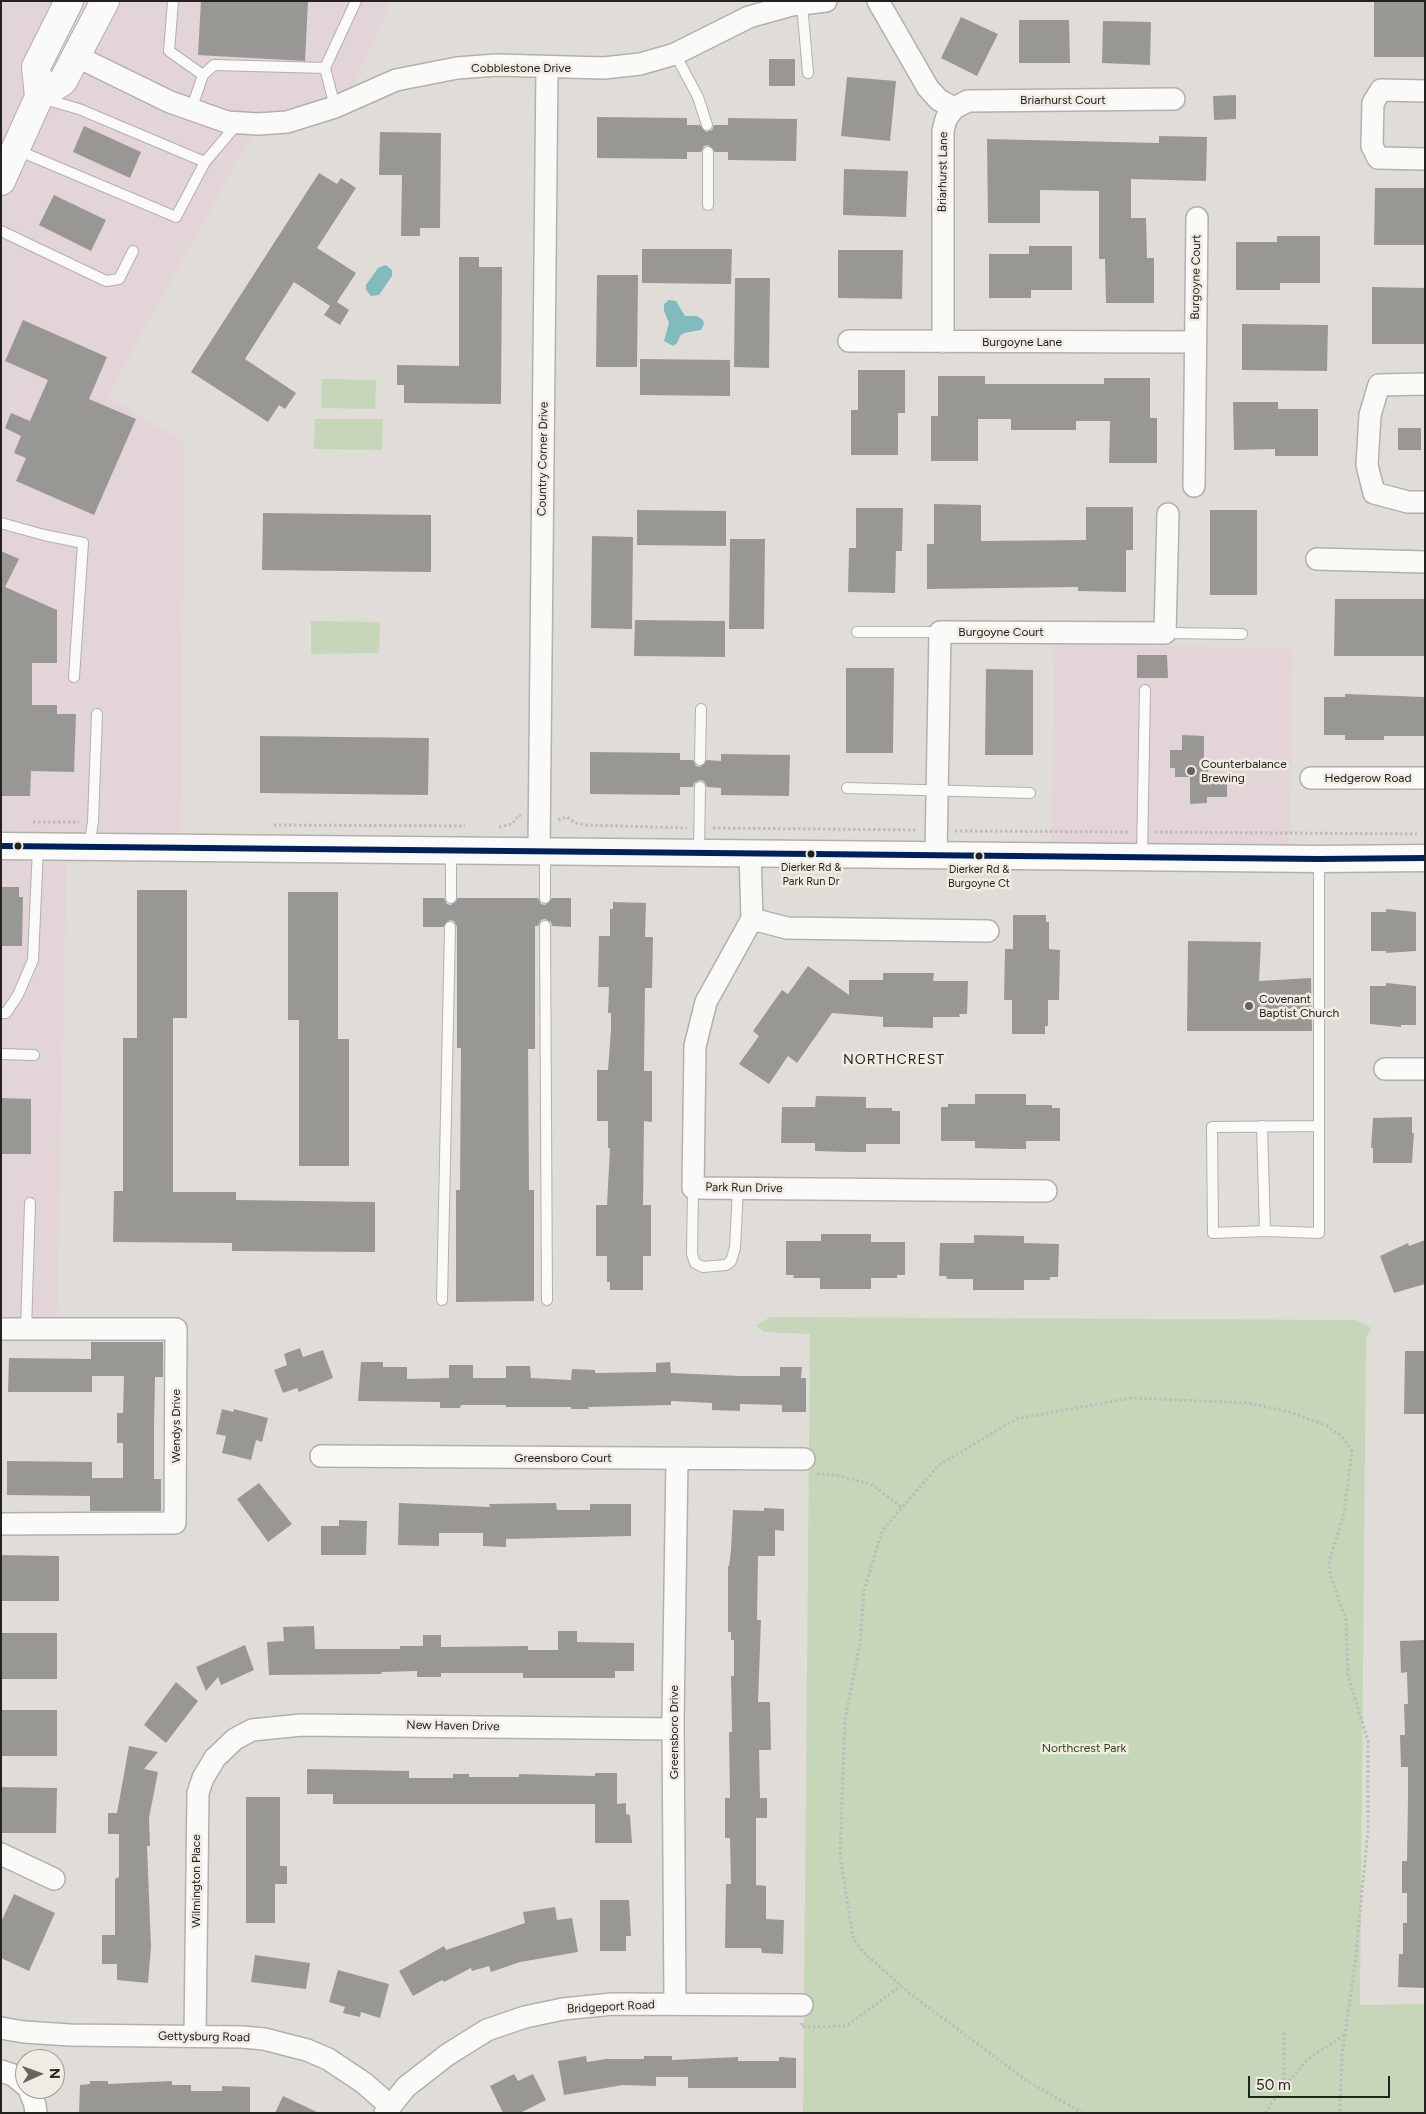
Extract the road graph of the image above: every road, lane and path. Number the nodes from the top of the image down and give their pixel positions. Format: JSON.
{"nodes":[{"id":1,"x":69,"y":1,"type":"edge"},
{"id":2,"x":105,"y":1,"type":"edge"},
{"id":3,"x":173,"y":1,"type":"edge"},
{"id":4,"x":356,"y":1,"type":"edge"},
{"id":5,"x":826,"y":1,"type":"edge"},
{"id":6,"x":878,"y":1,"type":"edge"},
{"id":7,"x":802,"y":4,"type":"junction"},
{"id":8,"x":675,"y":54,"type":"junction"},
{"id":9,"x":76,"y":56,"type":"junction"},
{"id":10,"x":547,"y":67,"type":"junction"},
{"id":11,"x":325,"y":68,"type":"junction"},
{"id":12,"x":808,"y":73,"type":"dead end"},
{"id":13,"x":203,"y":75,"type":"junction"},
{"id":14,"x":1425,"y":91,"type":"edge"},
{"id":15,"x":39,"y":97,"type":"junction"},
{"id":16,"x":1174,"y":99,"type":"dead end"},
{"id":17,"x":335,"y":107,"type":"junction"},
{"id":18,"x":954,"y":108,"type":"junction"},
{"id":19,"x":191,"y":110,"type":"junction"},
{"id":20,"x":238,"y":124,"type":"junction"},
{"id":21,"x":707,"y":125,"type":"dead end"},
{"id":22,"x":17,"y":150,"type":"junction"},
{"id":23,"x":708,"y":152,"type":"dead end"},
{"id":24,"x":1425,"y":159,"type":"edge"},
{"id":25,"x":205,"y":162,"type":"junction"},
{"id":26,"x":1,"y":181,"type":"edge"},
{"id":27,"x":708,"y":205,"type":"dead end"},
{"id":28,"x":1197,"y":218,"type":"dead end"},
{"id":29,"x":1,"y":231,"type":"edge"},
{"id":30,"x":134,"y":251,"type":"dead end"},
{"id":31,"x":849,"y":341,"type":"dead end"},
{"id":32,"x":943,"y":342,"type":"junction"},
{"id":33,"x":1196,"y":342,"type":"junction"},
{"id":34,"x":1425,"y":384,"type":"edge"},
{"id":35,"x":1194,"y":486,"type":"dead end"},
{"id":36,"x":1425,"y":502,"type":"edge"},
{"id":37,"x":1168,"y":514,"type":"dead end"},
{"id":38,"x":1,"y":523,"type":"edge"},
{"id":39,"x":1317,"y":559,"type":"dead end"},
{"id":40,"x":1425,"y":562,"type":"edge"},
{"id":41,"x":857,"y":632,"type":"dead end"},
{"id":42,"x":940,"y":632,"type":"junction"},
{"id":43,"x":1165,"y":633,"type":"junction"},
{"id":44,"x":1242,"y":634,"type":"dead end"},
{"id":45,"x":74,"y":677,"type":"dead end"},
{"id":46,"x":1145,"y":690,"type":"dead end"},
{"id":47,"x":701,"y":709,"type":"dead end"},
{"id":48,"x":97,"y":714,"type":"dead end"},
{"id":49,"x":700,"y":760,"type":"dead end"},
{"id":50,"x":1312,"y":778,"type":"dead end"},
{"id":51,"x":1425,"y":778,"type":"edge"},
{"id":52,"x":700,"y":787,"type":"dead end"},
{"id":53,"x":847,"y":788,"type":"dead end"},
{"id":54,"x":937,"y":790,"type":"junction"},
{"id":55,"x":1030,"y":793,"type":"dead end"},
{"id":56,"x":1,"y":846,"type":"edge"},
{"id":57,"x":38,"y":846,"type":"junction"},
{"id":58,"x":89,"y":846,"type":"junction"},
{"id":59,"x":451,"y":850,"type":"junction"},
{"id":60,"x":542,"y":850,"type":"junction"},
{"id":61,"x":699,"y":851,"type":"junction"},
{"id":62,"x":750,"y":852,"type":"junction"},
{"id":63,"x":936,"y":854,"type":"junction"},
{"id":64,"x":1142,"y":857,"type":"junction"},
{"id":65,"x":1425,"y":858,"type":"edge"},
{"id":66,"x":1319,"y":859,"type":"junction"},
{"id":67,"x":450,"y":898,"type":"dead end"},
{"id":68,"x":545,"y":898,"type":"dead end"},
{"id":69,"x":752,"y":920,"type":"junction"},
{"id":70,"x":545,"y":926,"type":"dead end"},
{"id":71,"x":450,"y":927,"type":"dead end"},
{"id":72,"x":988,"y":931,"type":"dead end"},
{"id":73,"x":1,"y":1013,"type":"edge"},
{"id":74,"x":1,"y":1054,"type":"edge"},
{"id":75,"x":34,"y":1055,"type":"dead end"},
{"id":76,"x":1385,"y":1069,"type":"dead end"},
{"id":77,"x":1425,"y":1069,"type":"edge"},
{"id":78,"x":1262,"y":1126,"type":"junction"},
{"id":79,"x":1320,"y":1126,"type":"junction"},
{"id":80,"x":693,"y":1188,"type":"junction"},
{"id":81,"x":738,"y":1188,"type":"junction"},
{"id":82,"x":1046,"y":1191,"type":"dead end"},
{"id":83,"x":30,"y":1203,"type":"dead end"},
{"id":84,"x":1265,"y":1231,"type":"junction"},
{"id":85,"x":442,"y":1300,"type":"dead end"},
{"id":86,"x":547,"y":1300,"type":"dead end"},
{"id":87,"x":1,"y":1329,"type":"edge"},
{"id":88,"x":26,"y":1330,"type":"junction"},
{"id":89,"x":321,"y":1456,"type":"dead end"},
{"id":90,"x":677,"y":1459,"type":"junction"},
{"id":91,"x":804,"y":1459,"type":"joint"},
{"id":92,"x":902,"y":1508,"type":"junction"},
{"id":93,"x":1,"y":1524,"type":"edge"},
{"id":94,"x":673,"y":1729,"type":"junction"},
{"id":95,"x":235,"y":1739,"type":"joint"},
{"id":96,"x":1,"y":1854,"type":"edge"},
{"id":97,"x":54,"y":1879,"type":"dead end"},
{"id":98,"x":901,"y":1986,"type":"junction"},
{"id":99,"x":675,"y":2004,"type":"junction"},
{"id":100,"x":802,"y":2005,"type":"joint"},
{"id":101,"x":1,"y":2028,"type":"edge"},
{"id":102,"x":1284,"y":2032,"type":"dead end"},
{"id":103,"x":1345,"y":2035,"type":"junction"},
{"id":104,"x":196,"y":2036,"type":"junction"},
{"id":105,"x":1,"y":2071,"type":"edge"},
{"id":106,"x":15,"y":2077,"type":"edge"},
{"id":107,"x":1284,"y":2086,"type":"junction"},
{"id":108,"x":32,"y":2099,"type":"edge"},
{"id":109,"x":387,"y":2109,"type":"edge"},
{"id":110,"x":36,"y":2113,"type":"edge"},
{"id":111,"x":1083,"y":2113,"type":"edge"},
{"id":112,"x":1265,"y":2113,"type":"edge"},
{"id":113,"x":1340,"y":2113,"type":"edge"}],
"edges":[{"from":1,"to":15,"type":"main road"},
{"from":2,"to":9,"type":"main road"},
{"from":3,"to":13,"type":"lane"},
{"from":4,"to":11,"type":"lane"},
{"from":5,"to":7,"type":"street","name":"Cobblestone Drive"},
{"from":6,"to":18,"type":"street"},
{"from":7,"to":8,"type":"street","name":"Cobblestone Drive"},
{"from":7,"to":12,"type":"lane"},
{"from":8,"to":10,"type":"street","name":"Cobblestone Drive"},
{"from":8,"to":21,"type":"lane"},
{"from":9,"to":15,"type":"main road"},
{"from":9,"to":19,"type":"street","name":"Cobblestone Drive"},
{"from":10,"to":17,"type":"street","name":"Cobblestone Drive"},
{"from":10,"to":60,"type":"street","name":"Country Corner Drive"},
{"from":11,"to":13,"type":"lane"},
{"from":11,"to":17,"type":"lane"},
{"from":13,"to":19,"type":"lane"},
{"from":14,"to":24,"type":"street"},
{"from":15,"to":22,"type":"main road"},
{"from":15,"to":25,"type":"lane"},
{"from":16,"to":18,"type":"street","name":"Briarhurst Court"},
{"from":17,"to":20,"type":"street","name":"Cobblestone Drive"},
{"from":18,"to":32,"type":"street","name":"Briarhurst Lane"},
{"from":19,"to":20,"type":"street","name":"Cobblestone Drive"},
{"from":20,"to":25,"type":"lane"},
{"from":22,"to":25,"type":"lane"},
{"from":22,"to":26,"type":"main road"},
{"from":23,"to":27,"type":"lane"},
{"from":28,"to":33,"type":"street","name":"Burgoyne Court"},
{"from":29,"to":30,"type":"lane"},
{"from":31,"to":32,"type":"street","name":"Burgoyne Lane"},
{"from":32,"to":33,"type":"street","name":"Burgoyne Lane"},
{"from":33,"to":35,"type":"street","name":"Burgoyne Court"},
{"from":34,"to":36,"type":"street"},
{"from":37,"to":43,"type":"street"},
{"from":38,"to":45,"type":"lane"},
{"from":39,"to":40,"type":"street"},
{"from":41,"to":42,"type":"lane"},
{"from":42,"to":43,"type":"street","name":"Burgoyne Court"},
{"from":42,"to":54,"type":"street","name":"Burgoyne Court"},
{"from":43,"to":44,"type":"lane"},
{"from":46,"to":64,"type":"lane"},
{"from":47,"to":49,"type":"lane"},
{"from":48,"to":58,"type":"lane"},
{"from":50,"to":51,"type":"street","name":"Hedgerow Road"},
{"from":52,"to":61,"type":"lane"},
{"from":53,"to":54,"type":"lane"},
{"from":54,"to":55,"type":"lane"},
{"from":54,"to":63,"type":"street","name":"Burgoyne Court"},
{"from":56,"to":57,"type":"street"},
{"from":57,"to":58,"type":"street"},
{"from":57,"to":73,"type":"lane"},
{"from":58,"to":59,"type":"street"},
{"from":59,"to":60,"type":"street"},
{"from":59,"to":67,"type":"lane"},
{"from":60,"to":61,"type":"street"},
{"from":60,"to":68,"type":"lane"},
{"from":61,"to":62,"type":"street"},
{"from":62,"to":63,"type":"street"},
{"from":62,"to":69,"type":"street"},
{"from":63,"to":64,"type":"street"},
{"from":64,"to":66,"type":"street"},
{"from":65,"to":66,"type":"street"},
{"from":66,"to":79,"type":"lane"},
{"from":69,"to":72,"type":"street"},
{"from":69,"to":80,"type":"street","name":"Park Run Drive"},
{"from":70,"to":86,"type":"lane"},
{"from":71,"to":85,"type":"lane"},
{"from":74,"to":75,"type":"lane"},
{"from":76,"to":77,"type":"street"},
{"from":78,"to":79,"type":"lane"},
{"from":78,"to":84,"type":"lane"},
{"from":78,"to":84,"type":"lane"},
{"from":79,"to":84,"type":"lane"},
{"from":80,"to":81,"type":"street","name":"Park Run Drive"},
{"from":80,"to":81,"type":"lane"},
{"from":81,"to":82,"type":"street","name":"Park Run Drive"},
{"from":83,"to":88,"type":"lane"},
{"from":87,"to":88,"type":"street","name":"Wendys Drive"},
{"from":88,"to":93,"type":"street","name":"Wendys Drive"},
{"from":89,"to":90,"type":"street","name":"Greensboro Court"},
{"from":90,"to":91,"type":"street","name":"Greensboro Court"},
{"from":90,"to":94,"type":"street","name":"Greensboro Drive"},
{"from":91,"to":92,"type":"path"},
{"from":92,"to":98,"type":"path"},
{"from":92,"to":103,"type":"path"},
{"from":94,"to":95,"type":"street","name":"New Haven Drive"},
{"from":94,"to":99,"type":"street","name":"Greensboro Drive"},
{"from":95,"to":104,"type":"street","name":"Wilmington Place"},
{"from":96,"to":97,"type":"street"},
{"from":98,"to":100,"type":"path"},
{"from":98,"to":111,"type":"path"},
{"from":99,"to":100,"type":"street","name":"Bridgeport Road"},
{"from":99,"to":109,"type":"street","name":"Bridgeport Road"},
{"from":101,"to":104,"type":"street","name":"Gettysburg Road"},
{"from":102,"to":107,"type":"path"},
{"from":103,"to":107,"type":"path"},
{"from":103,"to":113,"type":"path"},
{"from":104,"to":109,"type":"street","name":"Gettysburg Road"},
{"from":105,"to":106,"type":"street"},
{"from":107,"to":112,"type":"path"},
{"from":108,"to":110,"type":"street"}]}
